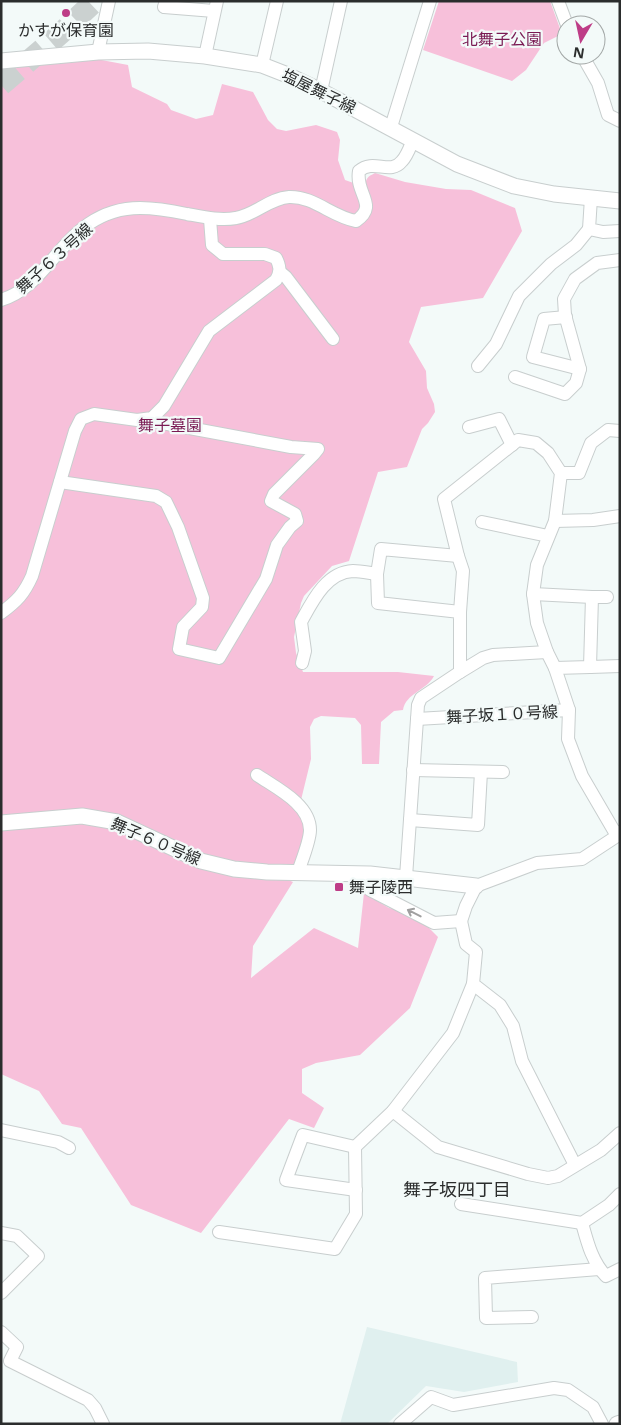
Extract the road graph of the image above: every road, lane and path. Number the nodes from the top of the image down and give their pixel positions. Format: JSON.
{"nodes":[{"id":1,"x":109,"y":1,"type":"edge"},
{"id":2,"x":166,"y":1,"type":"edge"},
{"id":3,"x":277,"y":1,"type":"edge"},
{"id":4,"x":341,"y":1,"type":"edge"},
{"id":5,"x":430,"y":1,"type":"edge"},
{"id":6,"x":558,"y":1,"type":"edge"},
{"id":7,"x":216,"y":6,"type":"edge"},
{"id":8,"x":563,"y":15,"type":"edge"},
{"id":9,"x":98,"y":52,"type":"junction"},
{"id":10,"x":205,"y":56,"type":"junction"},
{"id":11,"x":1,"y":61,"type":"edge"},
{"id":12,"x":588,"y":65,"type":"edge"},
{"id":13,"x":262,"y":66,"type":"junction"},
{"id":14,"x":321,"y":91,"type":"junction"},
{"id":15,"x":620,"y":121,"type":"edge"},
{"id":16,"x":390,"y":127,"type":"junction"},
{"id":17,"x":413,"y":140,"type":"junction"},
{"id":18,"x":591,"y":198,"type":"junction"},
{"id":19,"x":620,"y":201,"type":"edge"},
{"id":20,"x":210,"y":219,"type":"junction"},
{"id":21,"x":588,"y":229,"type":"junction"},
{"id":22,"x":620,"y":231,"type":"edge"},
{"id":23,"x":620,"y":260,"type":"edge"},
{"id":24,"x":280,"y":272,"type":"junction"},
{"id":25,"x":1,"y":300,"type":"edge"},
{"id":26,"x":566,"y":318,"type":"junction"},
{"id":27,"x":334,"y":339,"type":"dead end"},
{"id":28,"x":478,"y":366,"type":"dead end"},
{"id":29,"x":580,"y":369,"type":"junction"},
{"id":30,"x":515,"y":377,"type":"dead end"},
{"id":31,"x":152,"y":418,"type":"junction"},
{"id":32,"x":469,"y":427,"type":"dead end"},
{"id":33,"x":620,"y":431,"type":"edge"},
{"id":34,"x":512,"y":445,"type":"junction"},
{"id":35,"x":561,"y":473,"type":"junction"},
{"id":36,"x":60,"y":482,"type":"junction"},
{"id":37,"x":620,"y":516,"type":"edge"},
{"id":38,"x":555,"y":521,"type":"junction"},
{"id":39,"x":482,"y":522,"type":"dead end"},
{"id":40,"x":548,"y":536,"type":"junction"},
{"id":41,"x":458,"y":556,"type":"junction"},
{"id":42,"x":377,"y":574,"type":"junction"},
{"id":43,"x":533,"y":594,"type":"junction"},
{"id":44,"x":592,"y":597,"type":"junction"},
{"id":45,"x":607,"y":597,"type":"dead end"},
{"id":46,"x":460,"y":612,"type":"junction"},
{"id":47,"x":1,"y":614,"type":"edge"},
{"id":48,"x":546,"y":652,"type":"junction"},
{"id":49,"x":302,"y":663,"type":"dead end"},
{"id":50,"x":620,"y":666,"type":"edge"},
{"id":51,"x":590,"y":667,"type":"junction"},
{"id":52,"x":555,"y":668,"type":"junction"},
{"id":53,"x":460,"y":672,"type":"junction"},
{"id":54,"x":568,"y":710,"type":"junction"},
{"id":55,"x":417,"y":719,"type":"junction"},
{"id":56,"x":413,"y":770,"type":"junction"},
{"id":57,"x":481,"y":772,"type":"junction"},
{"id":58,"x":503,"y":772,"type":"dead end"},
{"id":59,"x":257,"y":775,"type":"dead end"},
{"id":60,"x":410,"y":820,"type":"junction"},
{"id":61,"x":1,"y":823,"type":"edge"},
{"id":62,"x":618,"y":834,"type":"edge"},
{"id":63,"x":298,"y":872,"type":"junction"},
{"id":64,"x":370,"y":874,"type":"junction"},
{"id":65,"x":406,"y":877,"type":"junction"},
{"id":66,"x":476,"y":886,"type":"junction"},
{"id":67,"x":461,"y":921,"type":"junction"},
{"id":68,"x":473,"y":984,"type":"junction"},
{"id":69,"x":393,"y":1111,"type":"junction"},
{"id":70,"x":1,"y":1130,"type":"edge"},
{"id":71,"x":620,"y":1133,"type":"edge"},
{"id":72,"x":355,"y":1147,"type":"junction"},
{"id":73,"x":69,"y":1148,"type":"dead end"},
{"id":74,"x":575,"y":1165,"type":"junction"},
{"id":75,"x":356,"y":1190,"type":"junction"},
{"id":76,"x":620,"y":1194,"type":"edge"},
{"id":77,"x":461,"y":1204,"type":"dead end"},
{"id":78,"x":582,"y":1223,"type":"junction"},
{"id":79,"x":219,"y":1232,"type":"dead end"},
{"id":80,"x":1,"y":1233,"type":"edge"},
{"id":81,"x":620,"y":1269,"type":"edge"},
{"id":82,"x":602,"y":1272,"type":"junction"},
{"id":83,"x":1,"y":1293,"type":"edge"},
{"id":84,"x":532,"y":1317,"type":"dead end"},
{"id":85,"x":1,"y":1332,"type":"edge"},
{"id":86,"x":103,"y":1424,"type":"edge"},
{"id":87,"x":400,"y":1424,"type":"edge"},
{"id":88,"x":602,"y":1424,"type":"edge"}],
"edges":[{"from":1,"to":9,"type":"street"},
{"from":2,"to":7,"type":"street"},
{"from":3,"to":13,"type":"street"},
{"from":4,"to":14,"type":"street"},
{"from":5,"to":16,"type":"street"},
{"from":6,"to":8,"type":"street"},
{"from":7,"to":10,"type":"street"},
{"from":9,"to":10,"type":"street","name":"塩屋舞子線"},
{"from":9,"to":11,"type":"street","name":"塩屋舞子線"},
{"from":10,"to":13,"type":"street","name":"塩屋舞子線"},
{"from":12,"to":15,"type":"street"},
{"from":13,"to":14,"type":"street","name":"塩屋舞子線"},
{"from":14,"to":16,"type":"street","name":"塩屋舞子線"},
{"from":16,"to":17,"type":"street","name":"塩屋舞子線"},
{"from":17,"to":18,"type":"street","name":"塩屋舞子線"},
{"from":17,"to":20,"type":"street","name":"舞子６３号線"},
{"from":18,"to":19,"type":"street","name":"塩屋舞子線"},
{"from":18,"to":21,"type":"street"},
{"from":20,"to":24,"type":"street"},
{"from":20,"to":25,"type":"street","name":"舞子６３号線"},
{"from":21,"to":22,"type":"street"},
{"from":21,"to":28,"type":"street"},
{"from":23,"to":26,"type":"street"},
{"from":24,"to":27,"type":"street"},
{"from":24,"to":31,"type":"street"},
{"from":26,"to":29,"type":"street"},
{"from":26,"to":29,"type":"street"},
{"from":29,"to":30,"type":"street"},
{"from":31,"to":36,"type":"street"},
{"from":31,"to":36,"type":"street"},
{"from":32,"to":34,"type":"street"},
{"from":33,"to":35,"type":"street"},
{"from":34,"to":35,"type":"street"},
{"from":34,"to":41,"type":"street"},
{"from":35,"to":38,"type":"street","name":"舞子坂１０号線"},
{"from":36,"to":47,"type":"street"},
{"from":37,"to":38,"type":"street"},
{"from":38,"to":40,"type":"street","name":"舞子坂１０号線"},
{"from":39,"to":40,"type":"street"},
{"from":40,"to":43,"type":"street","name":"舞子坂１０号線"},
{"from":41,"to":42,"type":"street"},
{"from":41,"to":46,"type":"street"},
{"from":42,"to":46,"type":"street"},
{"from":42,"to":49,"type":"street"},
{"from":43,"to":44,"type":"street"},
{"from":43,"to":48,"type":"street","name":"舞子坂１０号線"},
{"from":44,"to":45,"type":"street"},
{"from":44,"to":51,"type":"street"},
{"from":46,"to":53,"type":"street"},
{"from":48,"to":52,"type":"street","name":"舞子坂１０号線"},
{"from":48,"to":53,"type":"street","name":"舞子坂１０号線"},
{"from":50,"to":51,"type":"street"},
{"from":51,"to":52,"type":"street"},
{"from":52,"to":54,"type":"street","name":"舞子坂１０号線"},
{"from":53,"to":55,"type":"street","name":"舞子坂１０号線"},
{"from":54,"to":55,"type":"street","name":"舞子坂１０号線"},
{"from":54,"to":62,"type":"street"},
{"from":55,"to":56,"type":"street","name":"舞子坂１０号線"},
{"from":56,"to":57,"type":"street"},
{"from":56,"to":60,"type":"street","name":"舞子坂１０号線"},
{"from":57,"to":58,"type":"street"},
{"from":57,"to":60,"type":"street"},
{"from":59,"to":63,"type":"street"},
{"from":60,"to":65,"type":"street","name":"舞子坂１０号線"},
{"from":61,"to":63,"type":"street","name":"舞子６０号線"},
{"from":62,"to":66,"type":"street","name":"舞子６０号線"},
{"from":63,"to":64,"type":"street","name":"舞子６０号線"},
{"from":64,"to":65,"type":"street","name":"舞子６０号線"},
{"from":67,"to":64,"type":"street","one_way":true},
{"from":65,"to":66,"type":"street","name":"舞子６０号線"},
{"from":66,"to":67,"type":"street"},
{"from":67,"to":68,"type":"street"},
{"from":68,"to":69,"type":"street"},
{"from":68,"to":74,"type":"street"},
{"from":69,"to":72,"type":"street"},
{"from":69,"to":74,"type":"street"},
{"from":70,"to":73,"type":"street"},
{"from":71,"to":74,"type":"street"},
{"from":72,"to":75,"type":"street"},
{"from":72,"to":75,"type":"street"},
{"from":75,"to":79,"type":"street"},
{"from":76,"to":78,"type":"street"},
{"from":77,"to":78,"type":"street"},
{"from":78,"to":82,"type":"street"},
{"from":80,"to":83,"type":"street"},
{"from":81,"to":82,"type":"street"},
{"from":82,"to":84,"type":"street"},
{"from":85,"to":86,"type":"street"},
{"from":87,"to":88,"type":"street"}]}
